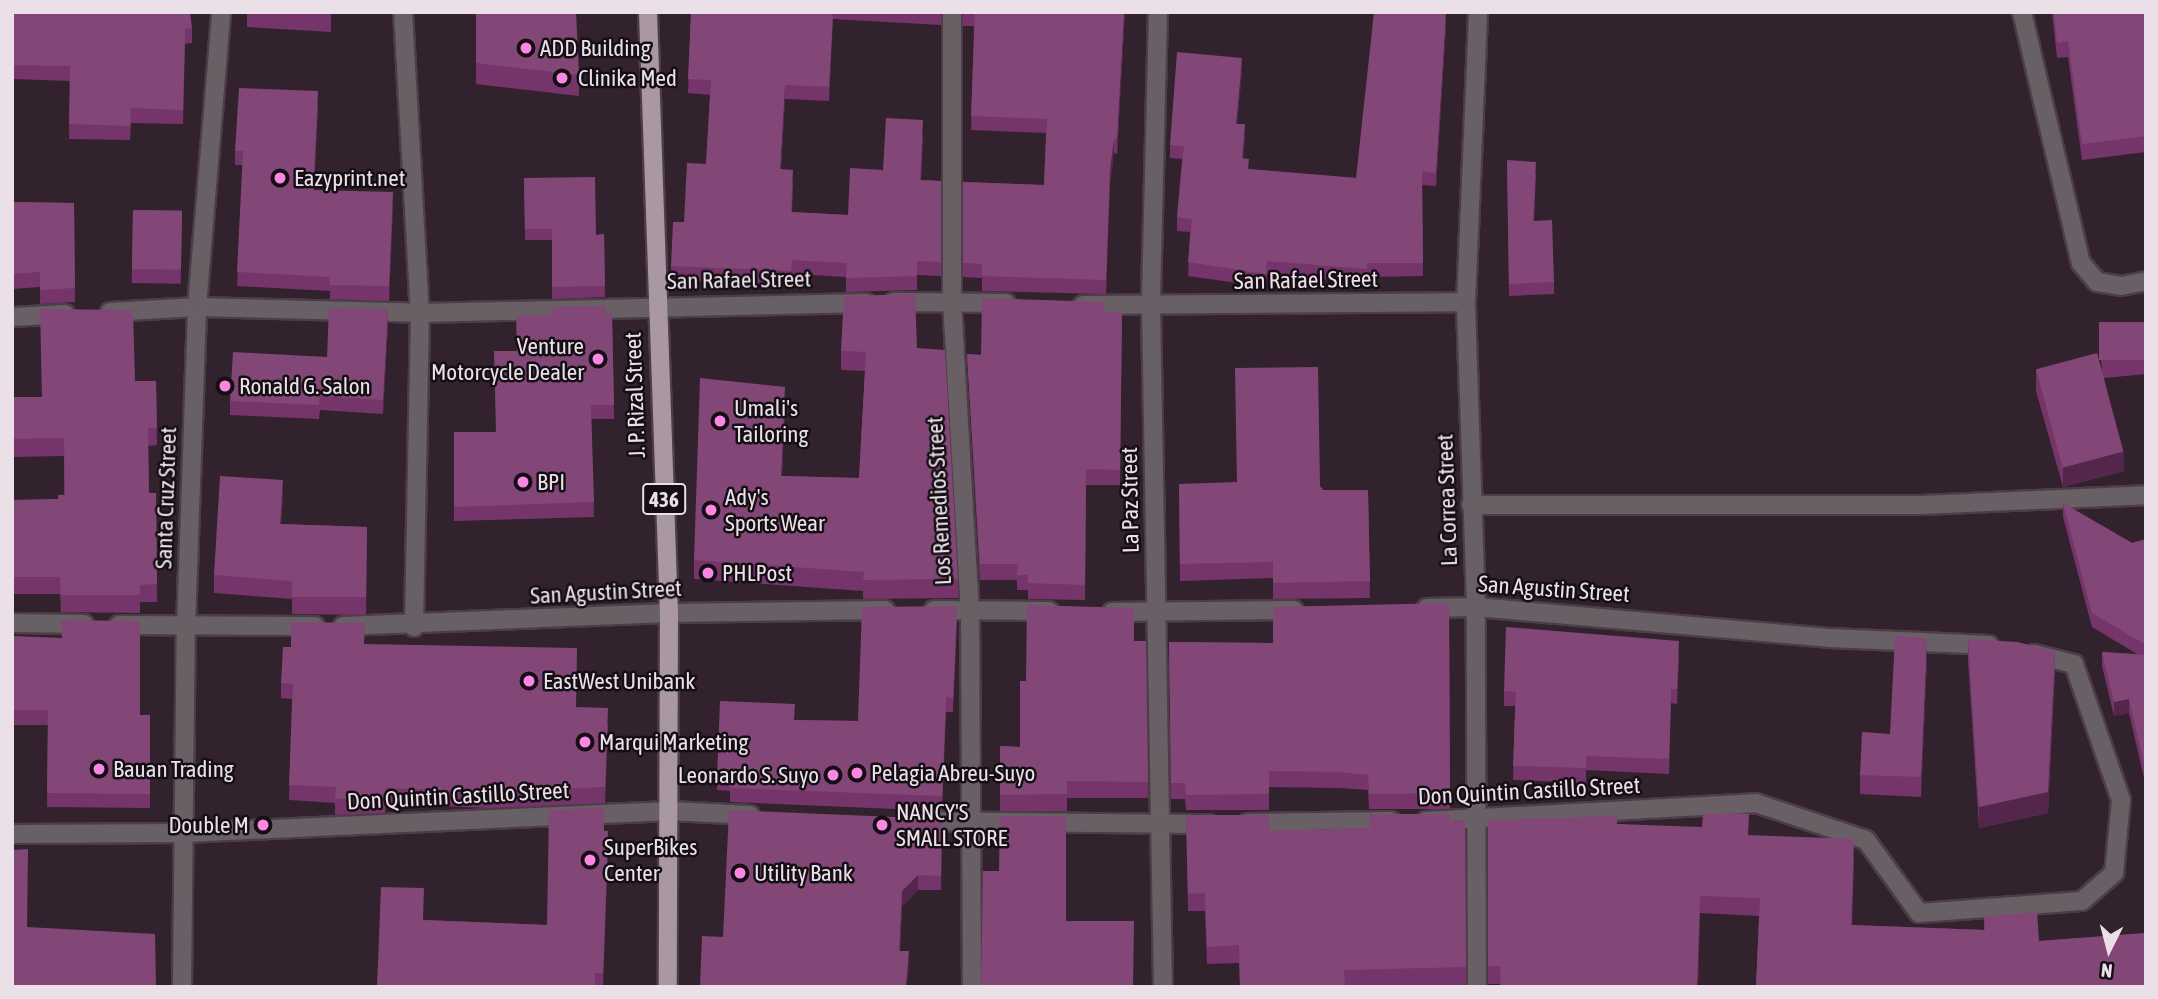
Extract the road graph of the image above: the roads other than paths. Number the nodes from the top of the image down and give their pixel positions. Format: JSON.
{"nodes":[{"id":1,"x":220,"y":12,"type":"edge"},
{"id":2,"x":403,"y":12,"type":"edge"},
{"id":3,"x":648,"y":12,"type":"edge"},
{"id":4,"x":952,"y":12,"type":"edge"},
{"id":5,"x":1158,"y":12,"type":"edge"},
{"id":6,"x":1478,"y":12,"type":"edge"},
{"id":7,"x":2022,"y":12,"type":"edge"},
{"id":8,"x":2146,"y":281,"type":"edge"},
{"id":9,"x":952,"y":301,"type":"junction"},
{"id":10,"x":1466,"y":302,"type":"junction"},
{"id":11,"x":1032,"y":303,"type":"edge"},
{"id":12,"x":1058,"y":304,"type":"edge"},
{"id":13,"x":656,"y":306,"type":"junction"},
{"id":14,"x":197,"y":307,"type":"junction"},
{"id":15,"x":1151,"y":307,"type":"junction"},
{"id":16,"x":421,"y":313,"type":"junction"},
{"id":17,"x":12,"y":317,"type":"edge"},
{"id":18,"x":2146,"y":495,"type":"edge"},
{"id":19,"x":1471,"y":505,"type":"junction"},
{"id":20,"x":1476,"y":607,"type":"junction"},
{"id":21,"x":1406,"y":608,"type":"edge"},
{"id":22,"x":970,"y":609,"type":"junction"},
{"id":23,"x":1309,"y":610,"type":"edge"},
{"id":24,"x":1063,"y":611,"type":"edge"},
{"id":25,"x":1090,"y":612,"type":"edge"},
{"id":26,"x":668,"y":613,"type":"junction"},
{"id":27,"x":1156,"y":613,"type":"junction"},
{"id":28,"x":12,"y":624,"type":"edge"},
{"id":29,"x":186,"y":626,"type":"junction"},
{"id":30,"x":414,"y":627,"type":"junction"},
{"id":31,"x":671,"y":811,"type":"junction"},
{"id":32,"x":766,"y":815,"type":"edge"},
{"id":33,"x":901,"y":820,"type":"edge"},
{"id":34,"x":1476,"y":820,"type":"junction"},
{"id":35,"x":969,"y":823,"type":"junction"},
{"id":36,"x":1162,"y":825,"type":"junction"},
{"id":37,"x":184,"y":833,"type":"junction"},
{"id":38,"x":12,"y":834,"type":"edge"},
{"id":39,"x":1866,"y":840,"type":"joint"},
{"id":40,"x":183,"y":987,"type":"edge"},
{"id":41,"x":668,"y":987,"type":"edge"},
{"id":42,"x":972,"y":987,"type":"edge"},
{"id":43,"x":1163,"y":987,"type":"edge"},
{"id":44,"x":1477,"y":987,"type":"edge"}],
"edges":[{"from":1,"to":14,"type":"street","name":"Santa Cruz Street"},
{"from":2,"to":16,"type":"street"},
{"from":3,"to":13,"type":"main road","name":"J. P. Rizal Street","number":"436"},
{"from":4,"to":9,"type":"street","name":"Los Remedios Street"},
{"from":5,"to":15,"type":"street","name":"La Paz Street"},
{"from":6,"to":10,"type":"street","name":"La Correa Street"},
{"from":7,"to":8,"type":"street"},
{"from":9,"to":11,"type":"street","name":"San Rafael Street"},
{"from":9,"to":13,"type":"street","name":"San Rafael Street"},
{"from":9,"to":22,"type":"street","name":"Los Remedios Street"},
{"from":10,"to":15,"type":"street","name":"San Rafael Street"},
{"from":10,"to":19,"type":"street","name":"La Correa Street"},
{"from":12,"to":15,"type":"street","name":"San Rafael Street"},
{"from":13,"to":16,"type":"street","name":"San Rafael Street"},
{"from":13,"to":26,"type":"main road","name":"J. P. Rizal Street","number":"436"},
{"from":14,"to":16,"type":"street","name":"San Rafael Street"},
{"from":14,"to":17,"type":"street","name":"San Rafael Street"},
{"from":14,"to":29,"type":"street","name":"Santa Cruz Street"},
{"from":15,"to":27,"type":"street","name":"La Paz Street"},
{"from":16,"to":30,"type":"street"},
{"from":18,"to":19,"type":"street"},
{"from":19,"to":20,"type":"street","name":"La Correa Street"},
{"from":20,"to":21,"type":"street","name":"San Agustin Street"},
{"from":20,"to":34,"type":"street","name":"La Correa Street"},
{"from":20,"to":39,"type":"street","name":"San Agustin Street"},
{"from":22,"to":24,"type":"street","name":"San Agustin Street"},
{"from":22,"to":26,"type":"street","name":"San Agustin Street"},
{"from":22,"to":35,"type":"street","name":"Los Remedios Street"},
{"from":23,"to":27,"type":"street"},
{"from":25,"to":27,"type":"street"},
{"from":26,"to":30,"type":"street","name":"San Agustin Street"},
{"from":26,"to":31,"type":"main road","name":"J. P. Rizal Street","number":"436"},
{"from":27,"to":36,"type":"street","name":"La Paz Street"},
{"from":28,"to":29,"type":"street","name":"San Agustin Street"},
{"from":29,"to":30,"type":"street","name":"San Agustin Street"},
{"from":29,"to":37,"type":"street","name":"Santa Cruz Street"},
{"from":31,"to":32,"type":"street","name":"Don Quintin Castillo Street"},
{"from":31,"to":37,"type":"street","name":"Don Quintin Castillo Street"},
{"from":31,"to":41,"type":"main road","name":"J. P. Rizal Street","number":"436"},
{"from":33,"to":35,"type":"street","name":"Don Quintin Castillo Street"},
{"from":34,"to":36,"type":"street","name":"Don Quintin Castillo Street"},
{"from":34,"to":39,"type":"street","name":"Don Quintin Castillo Street"},
{"from":34,"to":44,"type":"street","name":"La Correa Street"},
{"from":35,"to":36,"type":"street","name":"Don Quintin Castillo Street"},
{"from":35,"to":42,"type":"street","name":"Los Remedios Street"},
{"from":36,"to":43,"type":"street","name":"La Paz Street"},
{"from":37,"to":38,"type":"street","name":"Don Quintin Castillo Street"},
{"from":37,"to":40,"type":"street","name":"Santa Cruz Street"}]}
